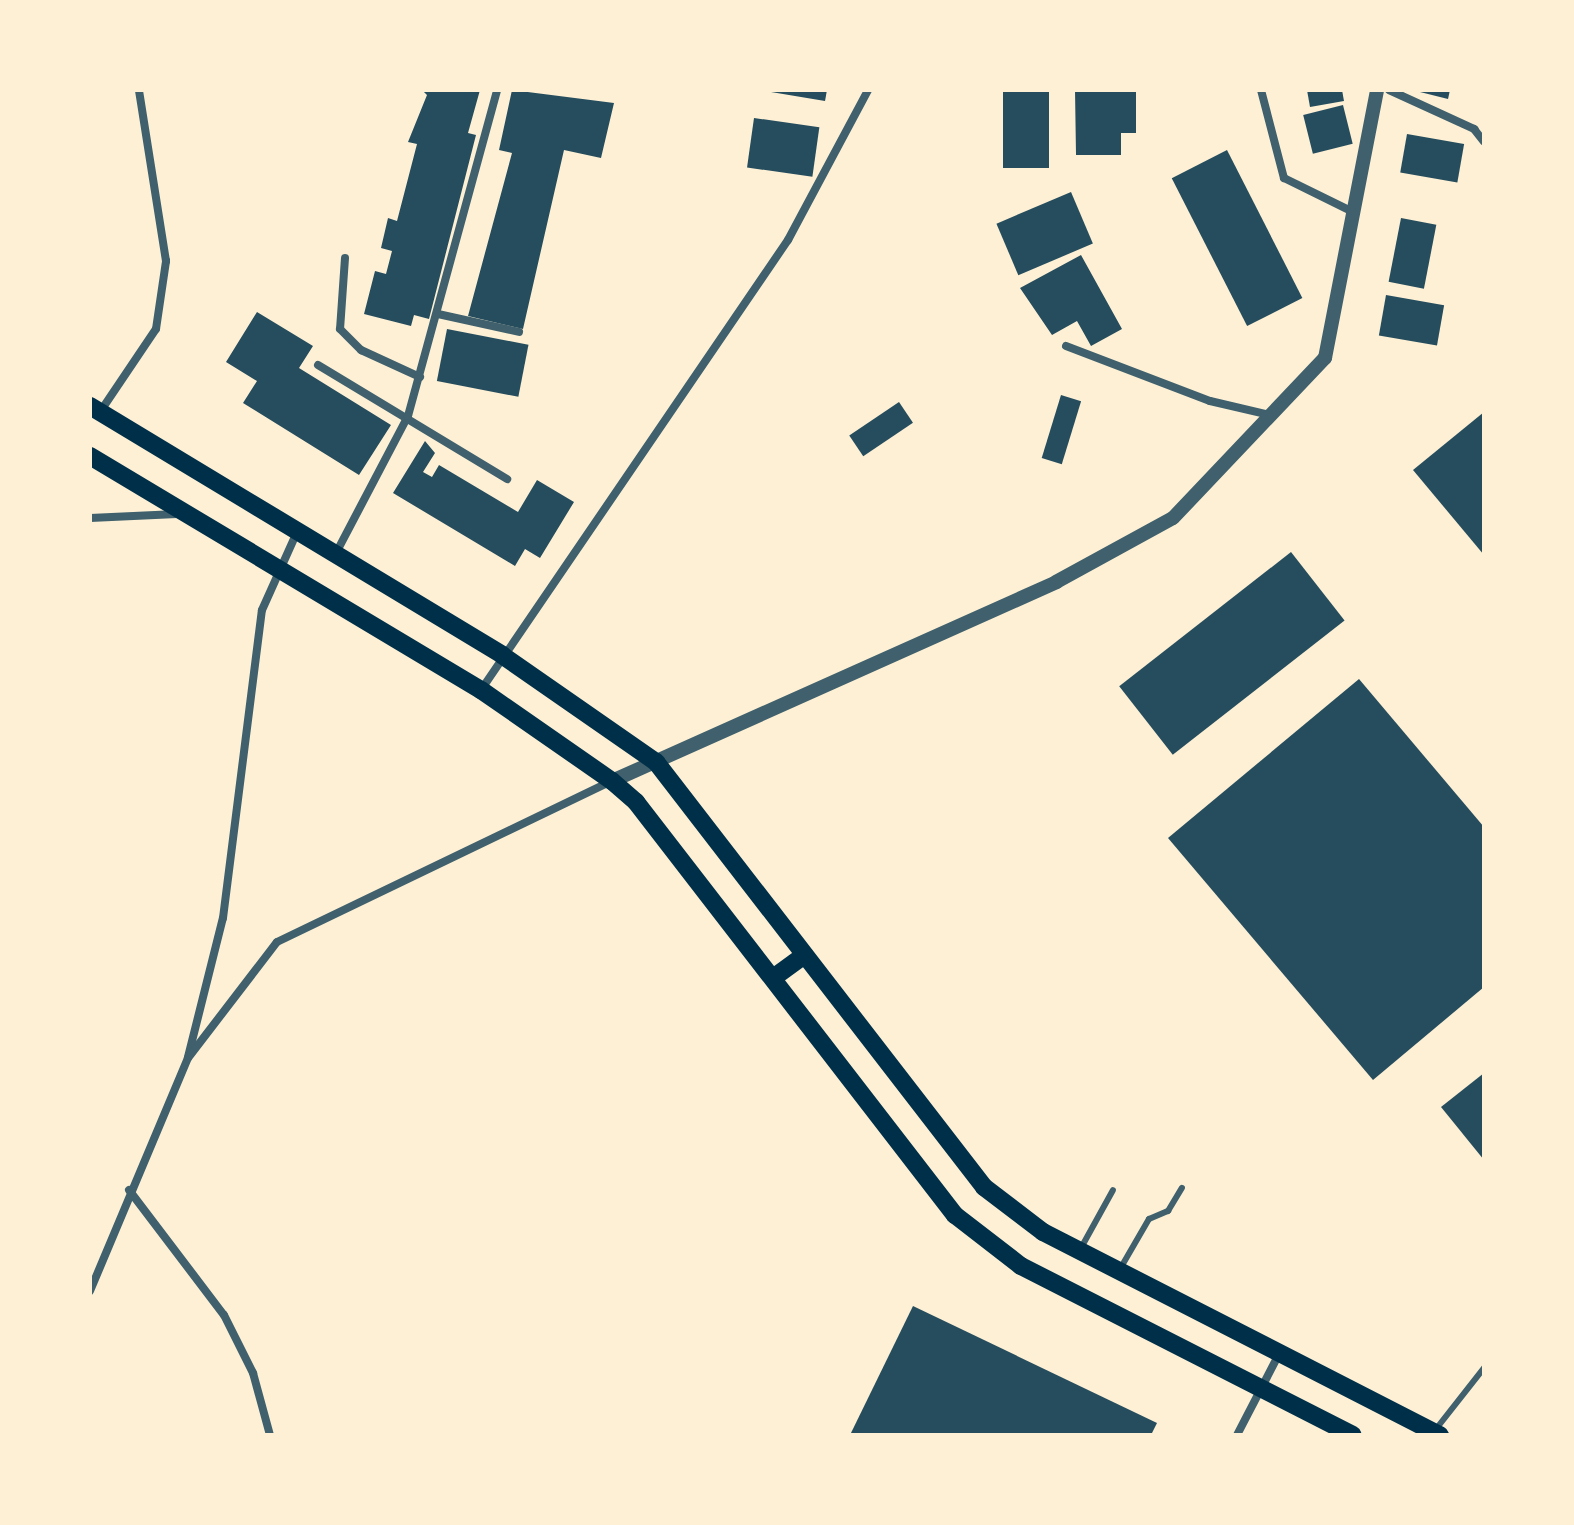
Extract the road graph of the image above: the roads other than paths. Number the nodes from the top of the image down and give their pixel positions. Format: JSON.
{"nodes":[{"id":1,"x":139,"y":90,"type":"edge"},
{"id":2,"x":497,"y":90,"type":"edge"},
{"id":3,"x":868,"y":90,"type":"edge"},
{"id":4,"x":1261,"y":90,"type":"edge"},
{"id":5,"x":1377,"y":90,"type":"edge"},
{"id":6,"x":1389,"y":90,"type":"edge"},
{"id":7,"x":1484,"y":142,"type":"edge"},
{"id":8,"x":1356,"y":213,"type":"junction"},
{"id":9,"x":345,"y":258,"type":"dead end"},
{"id":10,"x":438,"y":314,"type":"junction"},
{"id":11,"x":519,"y":332,"type":"dead end"},
{"id":12,"x":1066,"y":346,"type":"dead end"},
{"id":13,"x":318,"y":365,"type":"dead end"},
{"id":14,"x":420,"y":377,"type":"junction"},
{"id":15,"x":95,"y":410,"type":"edge"},
{"id":16,"x":1271,"y":415,"type":"junction"},
{"id":17,"x":408,"y":416,"type":"junction"},
{"id":18,"x":90,"y":456,"type":"edge"},
{"id":19,"x":507,"y":479,"type":"dead end"},
{"id":20,"x":186,"y":514,"type":"junction"},
{"id":21,"x":90,"y":518,"type":"edge"},
{"id":22,"x":297,"y":532,"type":"junction"},
{"id":23,"x":335,"y":555,"type":"junction"},
{"id":24,"x":281,"y":569,"type":"junction"},
{"id":25,"x":502,"y":655,"type":"junction"},
{"id":26,"x":481,"y":690,"type":"junction"},
{"id":27,"x":656,"y":762,"type":"junction"},
{"id":28,"x":612,"y":781,"type":"junction"},
{"id":29,"x":805,"y":955,"type":"junction"},
{"id":30,"x":773,"y":978,"type":"junction"},
{"id":31,"x":188,"y":1058,"type":"junction"},
{"id":32,"x":1182,"y":1188,"type":"dead end"},
{"id":33,"x":129,"y":1190,"type":"junction"},
{"id":34,"x":1113,"y":1190,"type":"dead end"},
{"id":35,"x":1079,"y":1251,"type":"junction"},
{"id":36,"x":1118,"y":1272,"type":"junction"},
{"id":37,"x":90,"y":1291,"type":"edge"},
{"id":38,"x":1279,"y":1353,"type":"junction"},
{"id":39,"x":1484,"y":1368,"type":"edge"},
{"id":40,"x":1261,"y":1388,"type":"junction"},
{"id":41,"x":1437,"y":1434,"type":"edge"},
{"id":42,"x":270,"y":1435,"type":"edge"},
{"id":43,"x":1237,"y":1435,"type":"edge"},
{"id":44,"x":1352,"y":1435,"type":"edge"}],
"edges":[{"from":1,"to":15,"type":"street"},
{"from":2,"to":10,"type":"street"},
{"from":3,"to":25,"type":"street"},
{"from":4,"to":8,"type":"street"},
{"from":5,"to":8,"type":"street"},
{"from":6,"to":7,"type":"street"},
{"from":8,"to":16,"type":"street"},
{"from":9,"to":14,"type":"street"},
{"from":10,"to":11,"type":"street"},
{"from":10,"to":14,"type":"street"},
{"from":12,"to":16,"type":"street"},
{"from":13,"to":17,"type":"street"},
{"from":14,"to":17,"type":"street"},
{"from":15,"to":22,"type":"main road"},
{"from":16,"to":27,"type":"street"},
{"from":17,"to":19,"type":"street"},
{"from":17,"to":23,"type":"street"},
{"from":18,"to":20,"type":"main road"},
{"from":20,"to":21,"type":"street"},
{"from":20,"to":24,"type":"main road"},
{"from":22,"to":23,"type":"main road"},
{"from":22,"to":24,"type":"street"},
{"from":23,"to":25,"type":"main road"},
{"from":24,"to":26,"type":"main road"},
{"from":24,"to":31,"type":"street"},
{"from":25,"to":26,"type":"street"},
{"from":25,"to":27,"type":"main road"},
{"from":26,"to":28,"type":"main road"},
{"from":27,"to":28,"type":"street"},
{"from":27,"to":29,"type":"main road"},
{"from":28,"to":30,"type":"main road"},
{"from":28,"to":31,"type":"street"},
{"from":29,"to":30,"type":"main road"},
{"from":29,"to":35,"type":"main road"},
{"from":30,"to":40,"type":"main road"},
{"from":31,"to":33,"type":"street"},
{"from":32,"to":36,"type":"lane"},
{"from":33,"to":37,"type":"street"},
{"from":33,"to":42,"type":"street"},
{"from":34,"to":35,"type":"lane"},
{"from":35,"to":36,"type":"main road"},
{"from":36,"to":38,"type":"main road"},
{"from":38,"to":40,"type":"street"},
{"from":38,"to":41,"type":"main road"},
{"from":39,"to":41,"type":"lane"},
{"from":40,"to":43,"type":"street"},
{"from":40,"to":44,"type":"main road"}]}
